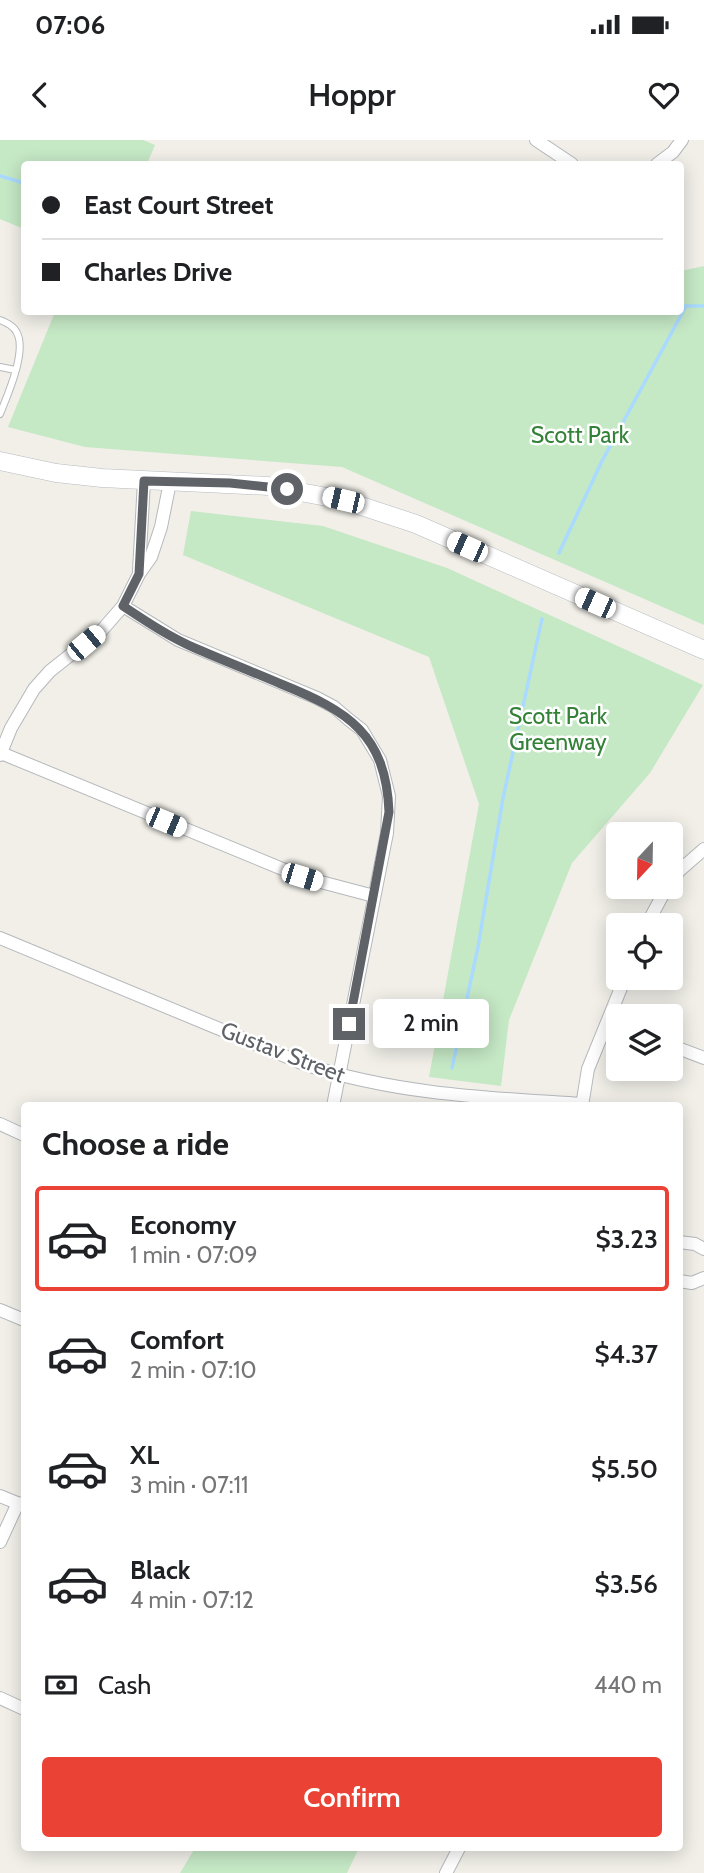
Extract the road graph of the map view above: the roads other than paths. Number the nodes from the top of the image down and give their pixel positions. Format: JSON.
{"nodes":[{"id":1,"x":536,"y":140,"type":"edge"},
{"id":2,"x":682,"y":140,"type":"edge"},
{"id":3,"x":568,"y":161,"type":"edge"},
{"id":4,"x":660,"y":161,"type":"edge"},
{"id":5,"x":0,"y":320,"type":"edge"},
{"id":6,"x":0,"y":367,"type":"edge"},
{"id":7,"x":15,"y":370,"type":"junction"},
{"id":8,"x":0,"y":414,"type":"edge"},
{"id":9,"x":0,"y":461,"type":"edge"},
{"id":10,"x":144,"y":481,"type":"junction"},
{"id":11,"x":170,"y":481,"type":"junction"},
{"id":12,"x":139,"y":574,"type":"junction"},
{"id":13,"x":123,"y":606,"type":"junction"},
{"id":14,"x":704,"y":650,"type":"edge"},
{"id":15,"x":0,"y":754,"type":"edge"},
{"id":16,"x":704,"y":849,"type":"edge"},
{"id":17,"x":683,"y":870,"type":"edge"},
{"id":18,"x":374,"y":896,"type":"junction"},
{"id":19,"x":0,"y":938,"type":"edge"},
{"id":20,"x":606,"y":1035,"type":"edge"},
{"id":21,"x":683,"y":1050,"type":"edge"},
{"id":22,"x":704,"y":1058,"type":"edge"},
{"id":23,"x":339,"y":1075,"type":"junction"},
{"id":24,"x":334,"y":1102,"type":"edge"},
{"id":25,"x":545,"y":1102,"type":"edge"},
{"id":26,"x":582,"y":1102,"type":"edge"},
{"id":27,"x":0,"y":1124,"type":"edge"},
{"id":28,"x":21,"y":1134,"type":"edge"},
{"id":29,"x":683,"y":1242,"type":"edge"},
{"id":30,"x":704,"y":1249,"type":"edge"},
{"id":31,"x":704,"y":1278,"type":"edge"},
{"id":32,"x":683,"y":1282,"type":"edge"},
{"id":33,"x":0,"y":1310,"type":"edge"},
{"id":34,"x":21,"y":1319,"type":"edge"},
{"id":35,"x":0,"y":1496,"type":"edge"},
{"id":36,"x":21,"y":1504,"type":"edge"},
{"id":37,"x":0,"y":1542,"type":"edge"},
{"id":38,"x":0,"y":1698,"type":"edge"},
{"id":39,"x":21,"y":1708,"type":"edge"},
{"id":40,"x":457,"y":1851,"type":"edge"},
{"id":41,"x":446,"y":1873,"type":"edge"}],
"edges":[{"from":1,"to":3,"type":"street"},
{"from":2,"to":4,"type":"street"},
{"from":5,"to":7,"type":"lane"},
{"from":6,"to":7,"type":"lane"},
{"from":7,"to":8,"type":"lane"},
{"from":9,"to":10,"type":"street"},
{"from":10,"to":11,"type":"street"},
{"from":10,"to":12,"type":"street"},
{"from":11,"to":12,"type":"street"},
{"from":11,"to":14,"type":"street"},
{"from":12,"to":13,"type":"street"},
{"from":13,"to":15,"type":"street"},
{"from":13,"to":18,"type":"street"},
{"from":15,"to":18,"type":"street"},
{"from":16,"to":17,"type":"street"},
{"from":18,"to":23,"type":"street"},
{"from":19,"to":23,"type":"street","name":"Gustav Street"},
{"from":20,"to":26,"type":"street"},
{"from":21,"to":22,"type":"street"},
{"from":23,"to":24,"type":"street"},
{"from":23,"to":25,"type":"street","name":"Gustav Street"},
{"from":27,"to":28,"type":"street"},
{"from":29,"to":30,"type":"street"},
{"from":31,"to":32,"type":"street"},
{"from":33,"to":34,"type":"street"},
{"from":35,"to":36,"type":"street"},
{"from":36,"to":37,"type":"street"},
{"from":38,"to":39,"type":"street"},
{"from":40,"to":41,"type":"street"}]}
